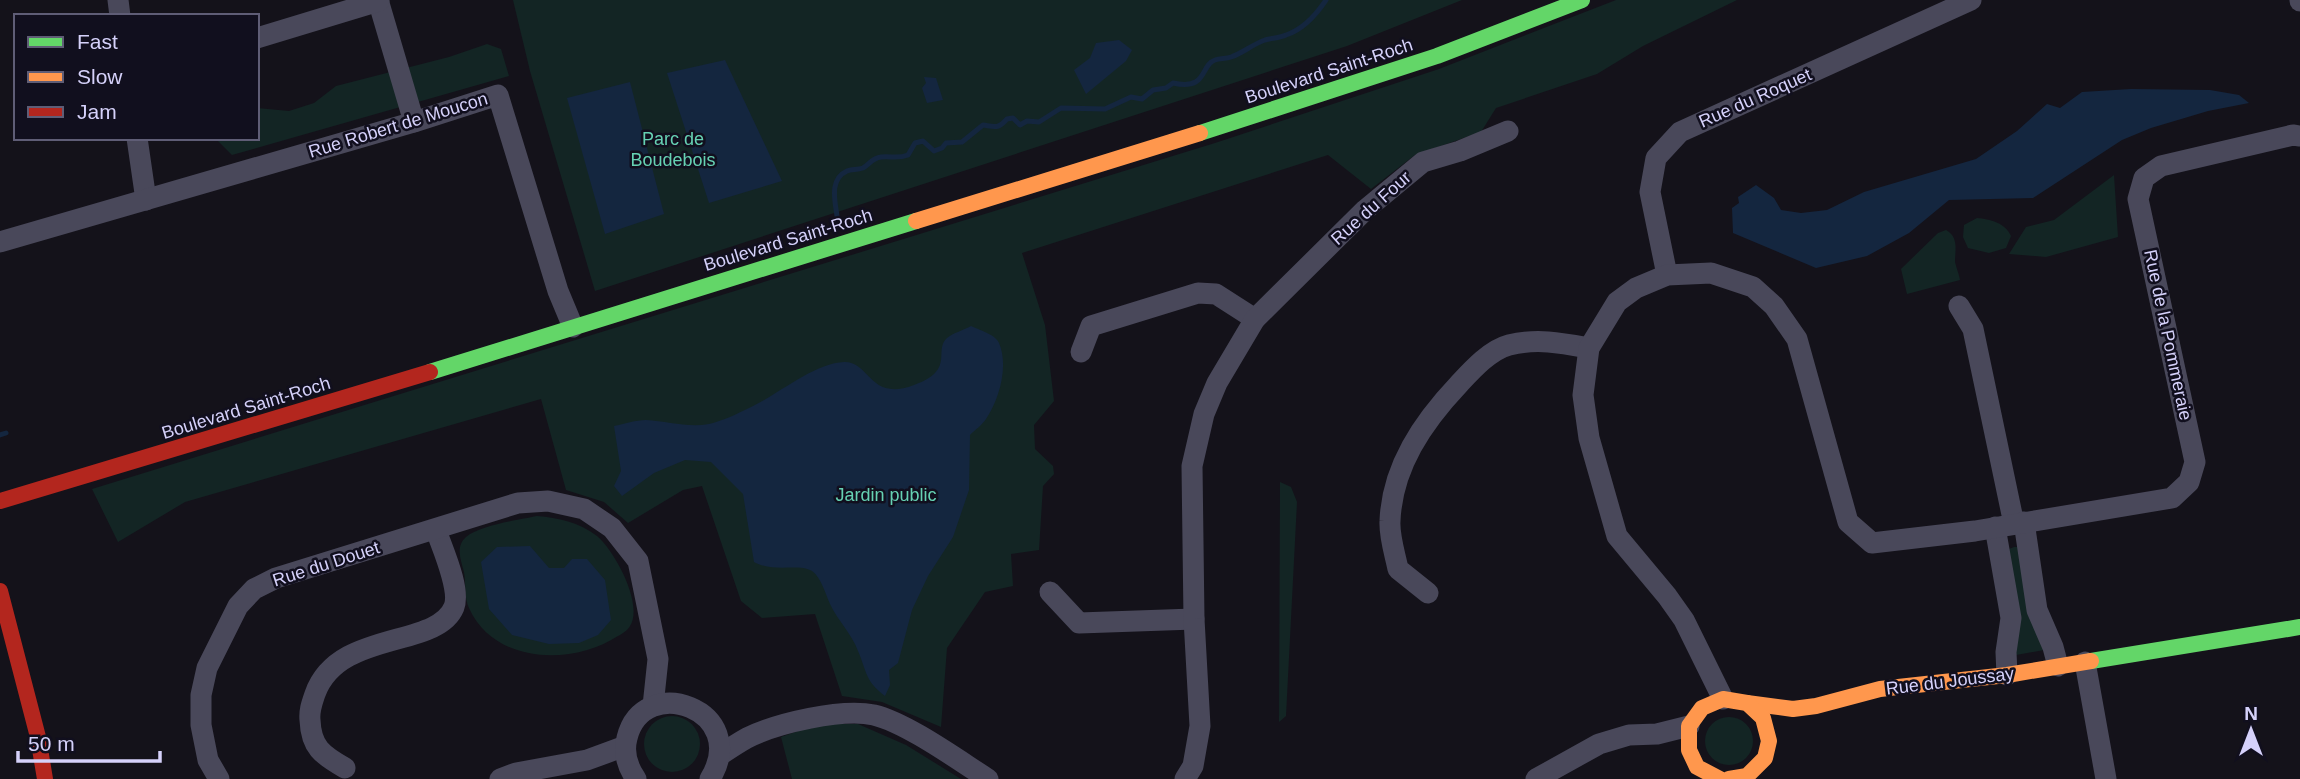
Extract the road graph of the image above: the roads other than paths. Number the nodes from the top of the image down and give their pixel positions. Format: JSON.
{"nodes":[{"id":1,"x":378,"y":0,"type":"edge"},
{"id":2,"x":1582,"y":0,"type":"edge"},
{"id":3,"x":1970,"y":0,"type":"edge"},
{"id":4,"x":259,"y":37,"type":"edge"},
{"id":5,"x":414,"y":122,"type":"junction"},
{"id":6,"x":1508,"y":131,"type":"dead end"},
{"id":7,"x":2300,"y":136,"type":"edge"},
{"id":8,"x":137,"y":140,"type":"edge"},
{"id":9,"x":146,"y":200,"type":"junction"},
{"id":10,"x":0,"y":242,"type":"edge"},
{"id":11,"x":1667,"y":275,"type":"junction"},
{"id":12,"x":1959,"y":306,"type":"dead end"},
{"id":13,"x":1255,"y":319,"type":"junction"},
{"id":14,"x":573,"y":327,"type":"junction"},
{"id":15,"x":1589,"y":348,"type":"junction"},
{"id":16,"x":1081,"y":352,"type":"dead end"},
{"id":17,"x":0,"y":501,"type":"edge"},
{"id":18,"x":2011,"y":524,"type":"junction"},
{"id":19,"x":436,"y":530,"type":"junction"},
{"id":20,"x":0,"y":592,"type":"edge"},
{"id":21,"x":1050,"y":592,"type":"dead end"},
{"id":22,"x":1428,"y":593,"type":"dead end"},
{"id":23,"x":1194,"y":619,"type":"junction"},
{"id":24,"x":2300,"y":627,"type":"edge"},
{"id":25,"x":1699,"y":653,"type":"junction"},
{"id":26,"x":658,"y":659,"type":"junction"},
{"id":27,"x":2085,"y":662,"type":"junction"},
{"id":28,"x":2058,"y":666,"type":"junction"},
{"id":29,"x":2007,"y":675,"type":"junction"},
{"id":30,"x":1723,"y":699,"type":"junction"},
{"id":31,"x":1746,"y":703,"type":"junction"},
{"id":32,"x":684,"y":704,"type":"junction"},
{"id":33,"x":653,"y":706,"type":"junction"},
{"id":34,"x":1816,"y":706,"type":"junction"},
{"id":35,"x":1702,"y":708,"type":"junction"},
{"id":36,"x":1689,"y":726,"type":"junction"},
{"id":37,"x":715,"y":728,"type":"junction"},
{"id":38,"x":767,"y":729,"type":"junction"},
{"id":39,"x":1779,"y":733,"type":"junction"},
{"id":40,"x":1657,"y":734,"type":"junction"},
{"id":41,"x":625,"y":746,"type":"junction"},
{"id":42,"x":1689,"y":750,"type":"junction"},
{"id":43,"x":720,"y":755,"type":"junction"},
{"id":44,"x":587,"y":760,"type":"junction"},
{"id":45,"x":345,"y":768,"type":"dead end"},
{"id":46,"x":633,"y":775,"type":"edge"},
{"id":47,"x":1741,"y":778,"type":"edge"},
{"id":48,"x":45,"y":779,"type":"edge"},
{"id":49,"x":219,"y":779,"type":"edge"},
{"id":50,"x":500,"y":779,"type":"edge"},
{"id":51,"x":710,"y":779,"type":"edge"},
{"id":52,"x":988,"y":779,"type":"edge"},
{"id":53,"x":1185,"y":779,"type":"edge"},
{"id":54,"x":1536,"y":779,"type":"edge"},
{"id":55,"x":1720,"y":779,"type":"edge"},
{"id":56,"x":2106,"y":779,"type":"edge"}],
"edges":[{"from":1,"to":4,"type":"street"},
{"from":1,"to":5,"type":"street"},
{"from":2,"to":14,"type":"main road","name":"Boulevard Saint-Roch"},
{"from":3,"to":11,"type":"street","name":"Rue du Roquet"},
{"from":5,"to":9,"type":"street","name":"Rue Robert de Moucon"},
{"from":5,"to":14,"type":"street","name":"Rue Robert de Moucon"},
{"from":6,"to":13,"type":"street","name":"Rue du Four"},
{"from":7,"to":18,"type":"street","name":"Rue de la Pommeraie"},
{"from":8,"to":9,"type":"street"},
{"from":9,"to":10,"type":"street","name":"Rue Robert de Moucon"},
{"from":11,"to":15,"type":"street"},
{"from":11,"to":18,"type":"street","name":"Rue de la Pommeraie"},
{"from":12,"to":18,"type":"street"},
{"from":13,"to":16,"type":"street"},
{"from":13,"to":23,"type":"street","name":"Rue du Four"},
{"from":14,"to":17,"type":"main road","name":"Boulevard Saint-Roch"},
{"from":15,"to":22,"type":"street"},
{"from":15,"to":25,"type":"street"},
{"from":18,"to":28,"type":"street"},
{"from":18,"to":29,"type":"street"},
{"from":19,"to":26,"type":"street","name":"Rue du Douet"},
{"from":19,"to":45,"type":"street"},
{"from":19,"to":49,"type":"street","name":"Rue du Douet"},
{"from":20,"to":48,"type":"main road"},
{"from":21,"to":23,"type":"street"},
{"from":23,"to":53,"type":"street","name":"Rue du Four"},
{"from":24,"to":27,"type":"main road","name":"Rue du Joussay"},
{"from":25,"to":30,"type":"street"},
{"from":25,"to":35,"type":"street"},
{"from":26,"to":32,"type":"street"},
{"from":26,"to":33,"type":"street"},
{"from":27,"to":28,"type":"main road","name":"Rue du Joussay"},
{"from":27,"to":56,"type":"street"},
{"from":28,"to":29,"type":"main road","name":"Rue du Joussay"},
{"from":29,"to":34,"type":"main road","name":"Rue du Joussay"},
{"from":30,"to":31,"type":"main road","name":"Rue du Joussay"},
{"from":30,"to":35,"type":"main road"},
{"from":31,"to":34,"type":"main road","name":"Rue du Joussay"},
{"from":31,"to":39,"type":"main road"},
{"from":32,"to":33,"type":"street"},
{"from":32,"to":37,"type":"street"},
{"from":33,"to":41,"type":"street"},
{"from":34,"to":39,"type":"main road","name":"Rue du Joussay"},
{"from":35,"to":36,"type":"main road"},
{"from":36,"to":40,"type":"street"},
{"from":36,"to":42,"type":"main road"},
{"from":37,"to":38,"type":"street"},
{"from":37,"to":43,"type":"street"},
{"from":38,"to":43,"type":"street"},
{"from":38,"to":52,"type":"street"},
{"from":39,"to":47,"type":"main road"},
{"from":40,"to":42,"type":"street"},
{"from":40,"to":54,"type":"street"},
{"from":41,"to":44,"type":"street"},
{"from":41,"to":46,"type":"street"},
{"from":42,"to":55,"type":"main road"},
{"from":43,"to":51,"type":"street"},
{"from":44,"to":46,"type":"street"},
{"from":44,"to":50,"type":"street"}]}
